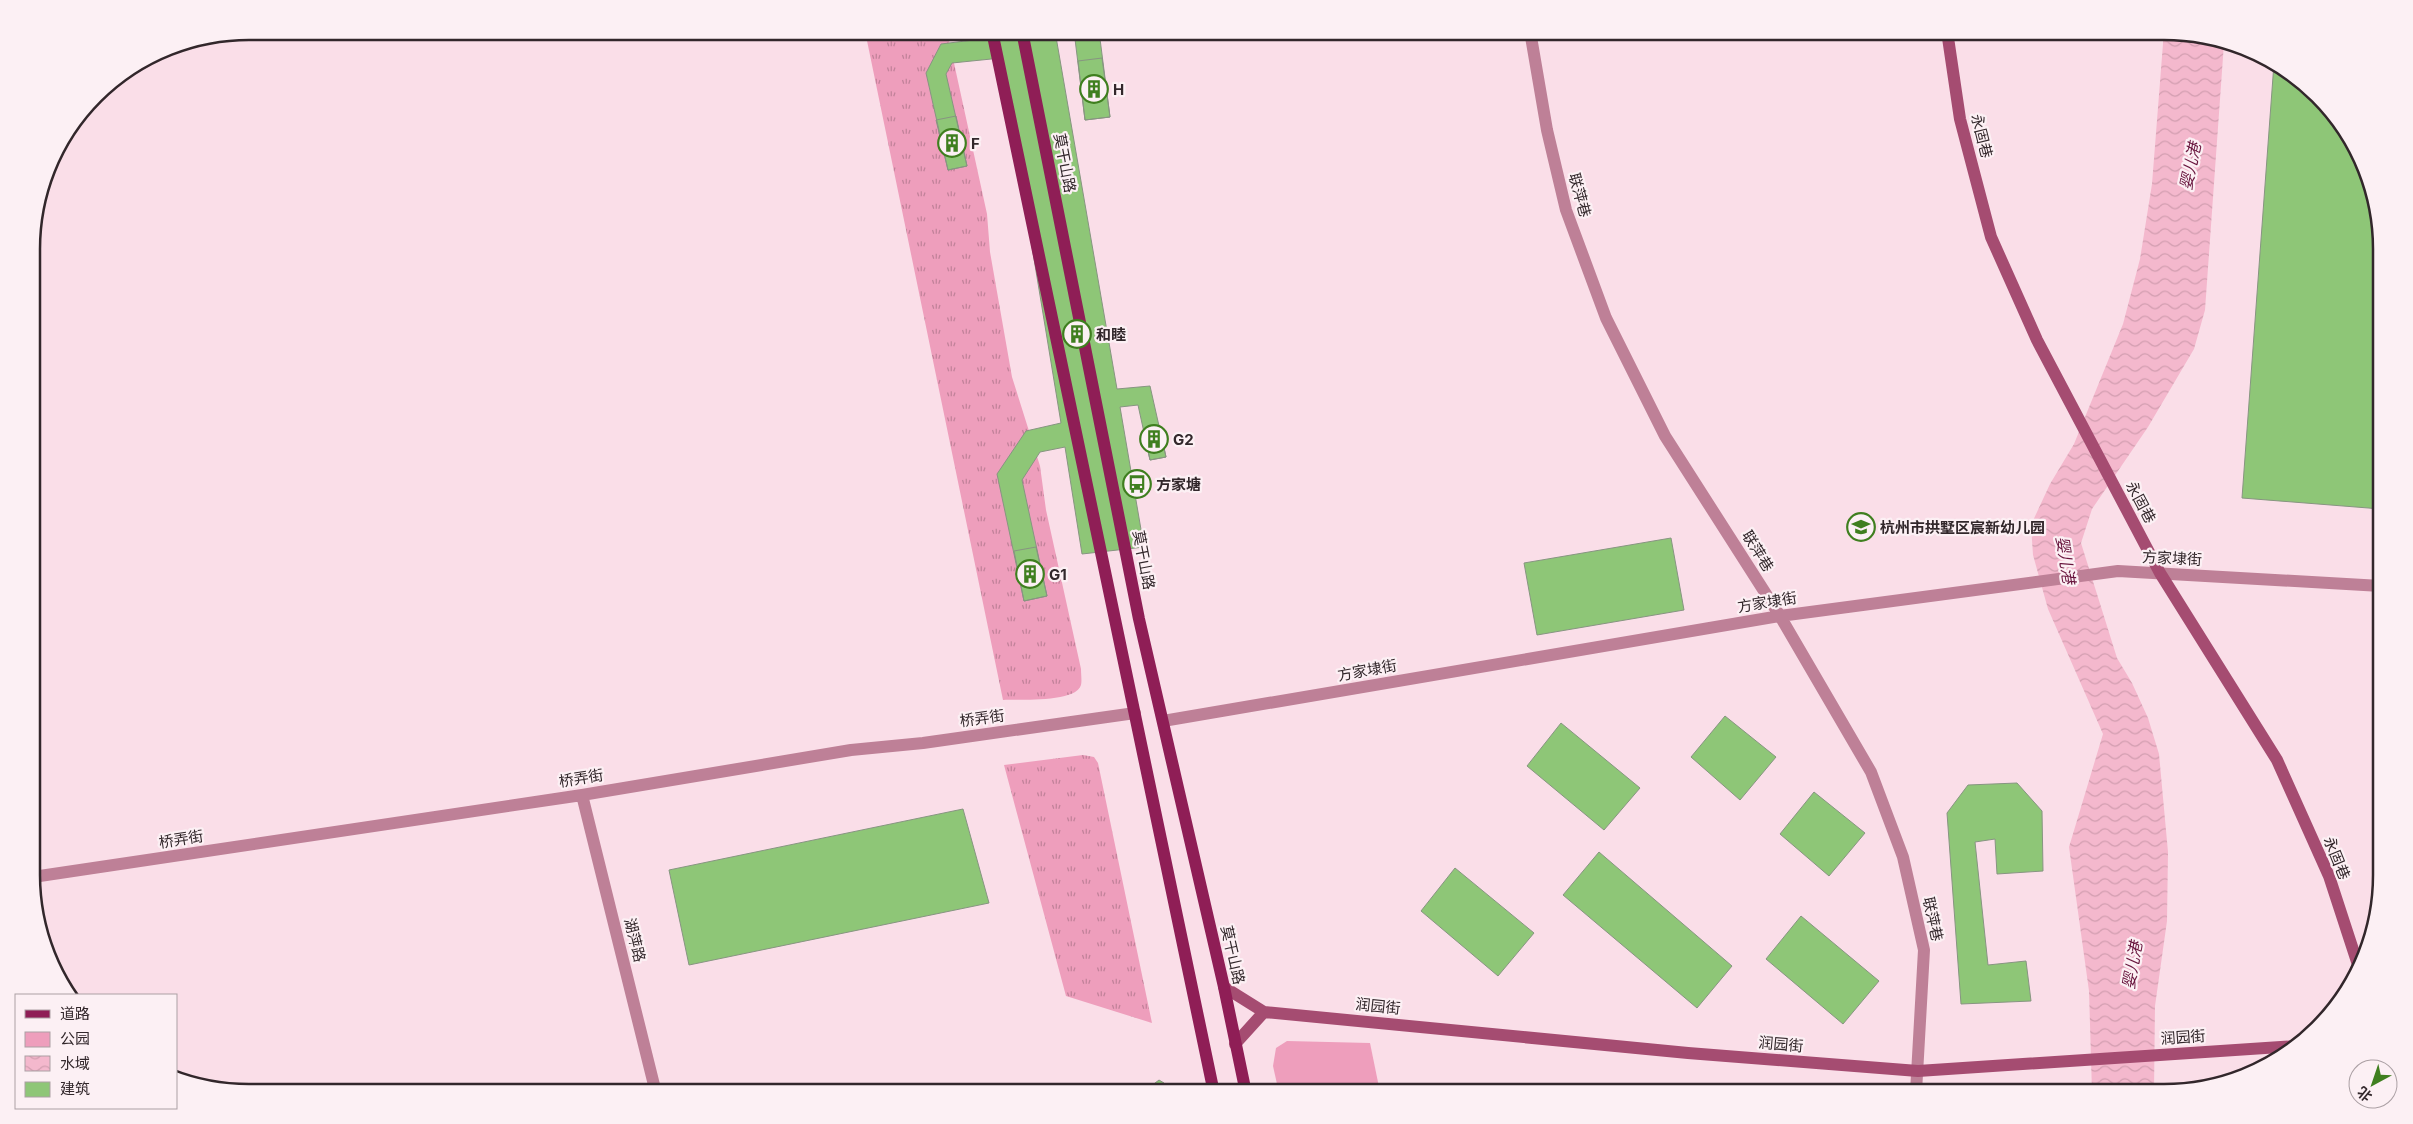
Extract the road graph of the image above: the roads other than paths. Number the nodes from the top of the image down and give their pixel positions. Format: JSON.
{"nodes":[{"id":1,"x":994,"y":40,"type":"edge"},
{"id":2,"x":1024,"y":40,"type":"edge"},
{"id":3,"x":1532,"y":40,"type":"edge"},
{"id":4,"x":1948,"y":40,"type":"edge"},
{"id":5,"x":2160,"y":573,"type":"junction"},
{"id":6,"x":2373,"y":586,"type":"edge"},
{"id":7,"x":1780,"y":616,"type":"junction"},
{"id":8,"x":1135,"y":713,"type":"junction"},
{"id":9,"x":1163,"y":721,"type":"junction"},
{"id":10,"x":582,"y":795,"type":"junction"},
{"id":11,"x":40,"y":876,"type":"edge"},
{"id":12,"x":2356,"y":958,"type":"edge"},
{"id":13,"x":1224,"y":987,"type":"junction"},
{"id":14,"x":1264,"y":1012,"type":"junction"},
{"id":15,"x":1235,"y":1044,"type":"junction"},
{"id":16,"x":2283,"y":1047,"type":"edge"},
{"id":17,"x":1918,"y":1071,"type":"junction"},
{"id":18,"x":654,"y":1084,"type":"edge"},
{"id":19,"x":1212,"y":1084,"type":"edge"},
{"id":20,"x":1244,"y":1084,"type":"edge"},
{"id":21,"x":1917,"y":1084,"type":"edge"}],
"edges":[{"from":1,"to":8,"type":"main road"},
{"from":2,"to":9,"type":"main road","name":"莫干山路"},
{"from":3,"to":7,"type":"street","name":"联萍巷"},
{"from":4,"to":5,"type":"street","name":"永固巷"},
{"from":5,"to":6,"type":"street","name":"方家埭街"},
{"from":5,"to":7,"type":"street","name":"方家埭街"},
{"from":5,"to":12,"type":"street","name":"永固巷"},
{"from":7,"to":9,"type":"street","name":"方家埭街"},
{"from":7,"to":17,"type":"street","name":"联萍巷"},
{"from":8,"to":10,"type":"street","name":"桥弄街"},
{"from":8,"to":19,"type":"main road"},
{"from":9,"to":13,"type":"main road","name":"莫干山路"},
{"from":10,"to":11,"type":"street","name":"桥弄街"},
{"from":10,"to":18,"type":"street","name":"湖萍路"},
{"from":13,"to":14,"type":"street","name":"润园街"},
{"from":13,"to":15,"type":"main road","name":"莫干山路"},
{"from":14,"to":15,"type":"street"},
{"from":14,"to":17,"type":"street","name":"润园街"},
{"from":15,"to":20,"type":"main road","name":"莫干山路"},
{"from":16,"to":17,"type":"street","name":"润园街"},
{"from":17,"to":21,"type":"street","name":"联萍巷"}]}
